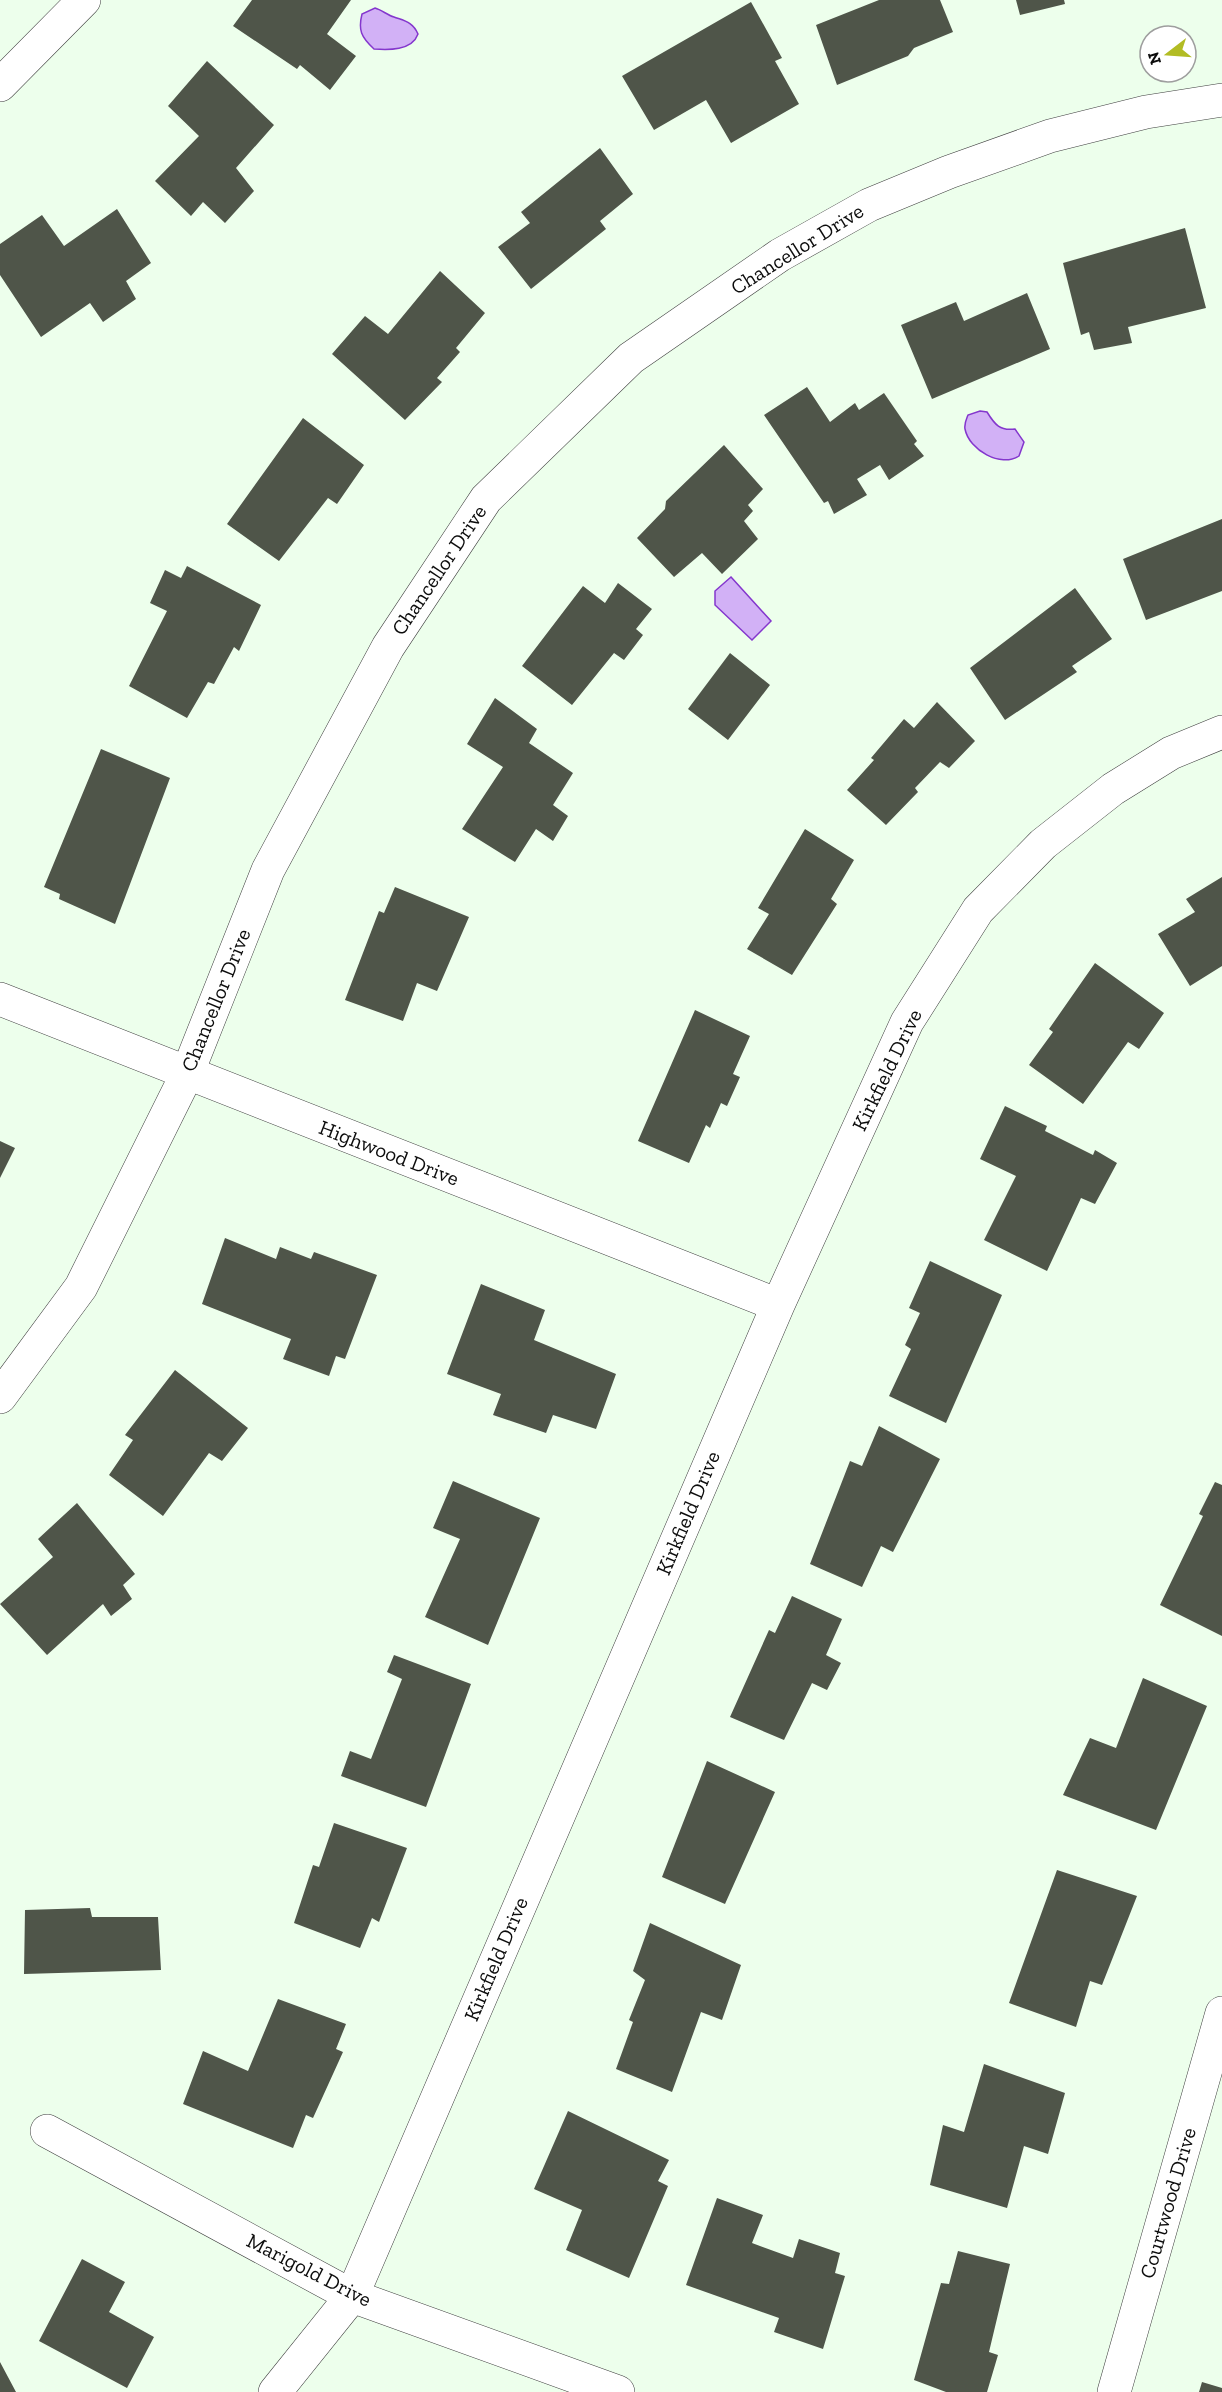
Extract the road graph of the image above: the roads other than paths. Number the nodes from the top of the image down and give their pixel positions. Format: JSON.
{"nodes":[{"id":1,"x":84,"y":0,"type":"edge"},
{"id":2,"x":0,"y":85,"type":"edge"},
{"id":3,"x":1222,"y":100,"type":"edge"},
{"id":4,"x":1222,"y":732,"type":"edge"},
{"id":5,"x":0,"y":999,"type":"edge"},
{"id":6,"x":187,"y":1074,"type":"junction"},
{"id":7,"x":778,"y":1305,"type":"junction"},
{"id":8,"x":0,"y":1397,"type":"edge"},
{"id":9,"x":1222,"y":2013,"type":"edge"},
{"id":10,"x":47,"y":2130,"type":"dead end"},
{"id":11,"x":352,"y":2296,"type":"junction"},
{"id":12,"x":275,"y":2392,"type":"edge"},
{"id":13,"x":618,"y":2392,"type":"edge"},
{"id":14,"x":1114,"y":2392,"type":"edge"}],
"edges":[{"from":1,"to":2,"type":"street"},
{"from":3,"to":6,"type":"street","name":"Chancellor Drive"},
{"from":4,"to":7,"type":"street","name":"Kirkfield Drive"},
{"from":5,"to":6,"type":"street","name":"Highwood Drive"},
{"from":6,"to":7,"type":"street","name":"Highwood Drive"},
{"from":6,"to":8,"type":"street","name":"Chancellor Drive"},
{"from":7,"to":11,"type":"street","name":"Kirkfield Drive"},
{"from":9,"to":14,"type":"street","name":"Courtwood Drive"},
{"from":10,"to":11,"type":"street","name":"Marigold Drive"},
{"from":11,"to":12,"type":"street","name":"Kirkfield Drive"},
{"from":11,"to":13,"type":"street","name":"Marigold Drive"}]}
